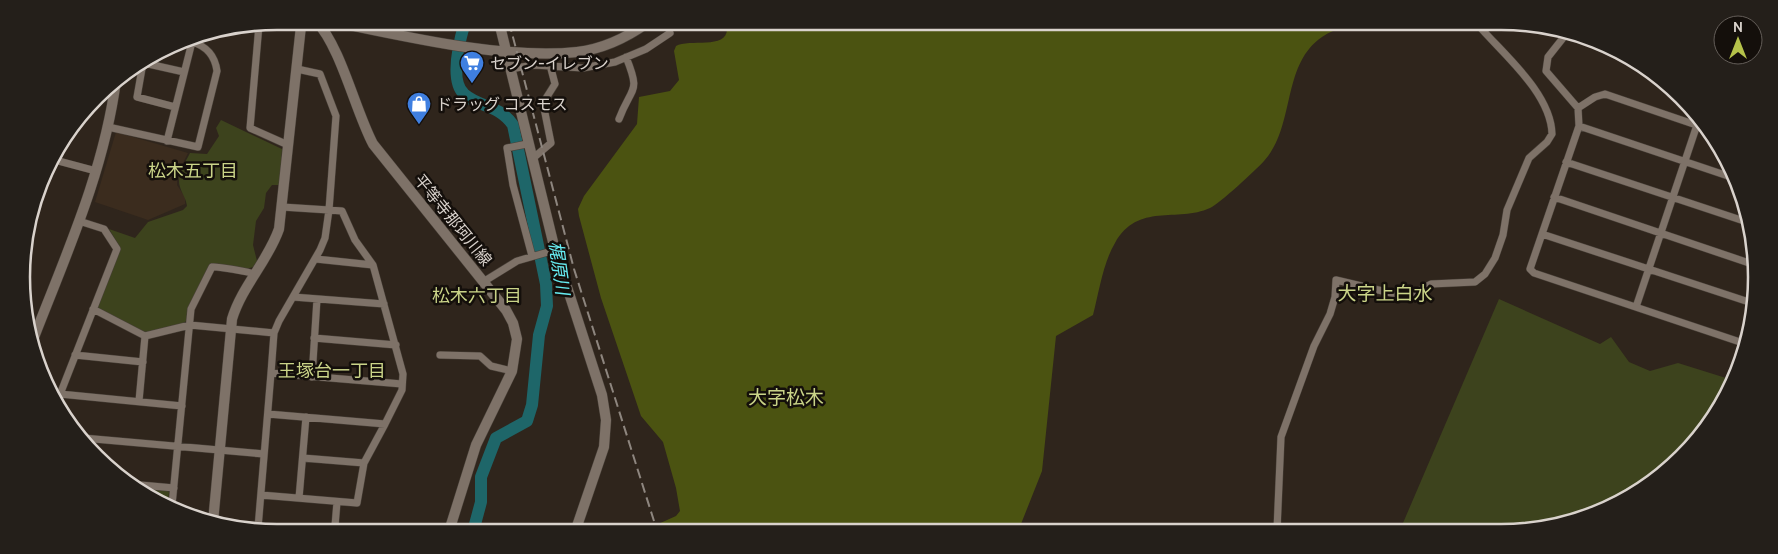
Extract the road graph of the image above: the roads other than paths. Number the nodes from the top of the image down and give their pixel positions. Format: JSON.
{"nodes":[{"id":1,"x":301,"y":30,"type":"edge"},
{"id":2,"x":324,"y":30,"type":"edge"},
{"id":3,"x":376,"y":30,"type":"edge"},
{"id":4,"x":500,"y":30,"type":"edge"},
{"id":5,"x":635,"y":30,"type":"edge"},
{"id":6,"x":1483,"y":30,"type":"edge"},
{"id":7,"x":258,"y":31,"type":"edge"},
{"id":8,"x":670,"y":33,"type":"dead end"},
{"id":9,"x":1563,"y":38,"type":"edge"},
{"id":10,"x":198,"y":43,"type":"edge"},
{"id":11,"x":191,"y":46,"type":"edge"},
{"id":12,"x":506,"y":51,"type":"junction"},
{"id":13,"x":626,"y":57,"type":"junction"},
{"id":14,"x":151,"y":65,"type":"edge"},
{"id":15,"x":550,"y":66,"type":"junction"},
{"id":16,"x":297,"y":69,"type":"junction"},
{"id":17,"x":510,"y":69,"type":"junction"},
{"id":18,"x":143,"y":70,"type":"edge"},
{"id":19,"x":184,"y":72,"type":"junction"},
{"id":20,"x":111,"y":94,"type":"edge"},
{"id":21,"x":175,"y":107,"type":"junction"},
{"id":22,"x":1578,"y":108,"type":"junction"},
{"id":23,"x":619,"y":119,"type":"dead end"},
{"id":24,"x":1579,"y":126,"type":"junction"},
{"id":25,"x":1696,"y":126,"type":"edge"},
{"id":26,"x":1697,"y":126,"type":"edge"},
{"id":27,"x":108,"y":127,"type":"junction"},
{"id":28,"x":167,"y":141,"type":"junction"},
{"id":29,"x":528,"y":144,"type":"junction"},
{"id":30,"x":288,"y":146,"type":"junction"},
{"id":31,"x":532,"y":159,"type":"junction"},
{"id":32,"x":59,"y":161,"type":"edge"},
{"id":33,"x":1566,"y":162,"type":"junction"},
{"id":34,"x":1685,"y":162,"type":"junction"},
{"id":35,"x":96,"y":172,"type":"junction"},
{"id":36,"x":1726,"y":175,"type":"edge"},
{"id":37,"x":1554,"y":197,"type":"junction"},
{"id":38,"x":1672,"y":197,"type":"junction"},
{"id":39,"x":282,"y":208,"type":"junction"},
{"id":40,"x":329,"y":210,"type":"junction"},
{"id":41,"x":1741,"y":220,"type":"edge"},
{"id":42,"x":79,"y":221,"type":"junction"},
{"id":43,"x":1660,"y":233,"type":"junction"},
{"id":44,"x":1542,"y":234,"type":"junction"},
{"id":45,"x":556,"y":250,"type":"junction"},
{"id":46,"x":532,"y":256,"type":"junction"},
{"id":47,"x":316,"y":259,"type":"junction"},
{"id":48,"x":1747,"y":262,"type":"edge"},
{"id":49,"x":373,"y":264,"type":"junction"},
{"id":50,"x":1648,"y":269,"type":"junction"},
{"id":51,"x":254,"y":274,"type":"junction"},
{"id":52,"x":483,"y":282,"type":"junction"},
{"id":53,"x":293,"y":298,"type":"junction"},
{"id":54,"x":317,"y":300,"type":"junction"},
{"id":55,"x":1746,"y":301,"type":"edge"},
{"id":56,"x":384,"y":304,"type":"junction"},
{"id":57,"x":1636,"y":307,"type":"junction"},
{"id":58,"x":92,"y":309,"type":"junction"},
{"id":59,"x":190,"y":325,"type":"junction"},
{"id":60,"x":231,"y":329,"type":"junction"},
{"id":61,"x":36,"y":332,"type":"edge"},
{"id":62,"x":274,"y":333,"type":"junction"},
{"id":63,"x":145,"y":336,"type":"junction"},
{"id":64,"x":314,"y":338,"type":"junction"},
{"id":65,"x":1740,"y":342,"type":"edge"},
{"id":66,"x":396,"y":345,"type":"junction"},
{"id":67,"x":75,"y":355,"type":"junction"},
{"id":68,"x":440,"y":355,"type":"dead end"},
{"id":69,"x":143,"y":362,"type":"junction"},
{"id":70,"x":512,"y":371,"type":"junction"},
{"id":71,"x":271,"y":373,"type":"junction"},
{"id":72,"x":312,"y":377,"type":"junction"},
{"id":73,"x":402,"y":384,"type":"junction"},
{"id":74,"x":60,"y":394,"type":"joint"},
{"id":75,"x":139,"y":402,"type":"junction"},
{"id":76,"x":182,"y":406,"type":"junction"},
{"id":77,"x":268,"y":414,"type":"junction"},
{"id":78,"x":306,"y":417,"type":"junction"},
{"id":79,"x":385,"y":424,"type":"junction"},
{"id":80,"x":90,"y":438,"type":"edge"},
{"id":81,"x":179,"y":446,"type":"junction"},
{"id":82,"x":219,"y":449,"type":"junction"},
{"id":83,"x":264,"y":454,"type":"junction"},
{"id":84,"x":303,"y":458,"type":"junction"},
{"id":85,"x":364,"y":463,"type":"junction"},
{"id":86,"x":145,"y":485,"type":"edge"},
{"id":87,"x":174,"y":488,"type":"junction"},
{"id":88,"x":260,"y":495,"type":"junction"},
{"id":89,"x":299,"y":498,"type":"junction"},
{"id":90,"x":172,"y":501,"type":"edge"},
{"id":91,"x":337,"y":502,"type":"junction"},
{"id":92,"x":213,"y":516,"type":"edge"},
{"id":93,"x":258,"y":523,"type":"edge"},
{"id":94,"x":335,"y":524,"type":"edge"},
{"id":95,"x":451,"y":524,"type":"edge"},
{"id":96,"x":577,"y":524,"type":"edge"},
{"id":97,"x":1276,"y":524,"type":"edge"}],
"edges":[{"from":1,"to":16,"type":"main road"},
{"from":2,"to":52,"type":"main road","name":"平等寺那珂川線"},
{"from":3,"to":12,"type":"main road"},
{"from":4,"to":12,"type":"main road"},
{"from":5,"to":12,"type":"main road"},
{"from":6,"to":97,"type":"street"},
{"from":7,"to":30,"type":"street"},
{"from":8,"to":13,"type":"street"},
{"from":9,"to":22,"type":"street"},
{"from":10,"to":28,"type":"street"},
{"from":11,"to":19,"type":"street"},
{"from":12,"to":17,"type":"main road"},
{"from":13,"to":15,"type":"street"},
{"from":13,"to":23,"type":"street"},
{"from":14,"to":19,"type":"street"},
{"from":15,"to":17,"type":"street"},
{"from":15,"to":31,"type":"street"},
{"from":16,"to":30,"type":"main road"},
{"from":16,"to":40,"type":"street"},
{"from":17,"to":29,"type":"main road"},
{"from":18,"to":21,"type":"street"},
{"from":19,"to":21,"type":"street"},
{"from":20,"to":27,"type":"main road"},
{"from":21,"to":28,"type":"street"},
{"from":22,"to":24,"type":"street"},
{"from":22,"to":25,"type":"street"},
{"from":24,"to":33,"type":"street"},
{"from":24,"to":34,"type":"street"},
{"from":26,"to":34,"type":"street"},
{"from":27,"to":28,"type":"street"},
{"from":27,"to":35,"type":"main road"},
{"from":29,"to":31,"type":"main road"},
{"from":29,"to":46,"type":"street"},
{"from":30,"to":39,"type":"main road"},
{"from":31,"to":45,"type":"main road"},
{"from":32,"to":35,"type":"street"},
{"from":33,"to":37,"type":"street"},
{"from":33,"to":38,"type":"street"},
{"from":34,"to":36,"type":"street"},
{"from":34,"to":38,"type":"street"},
{"from":35,"to":42,"type":"main road"},
{"from":37,"to":43,"type":"street"},
{"from":37,"to":44,"type":"street"},
{"from":38,"to":41,"type":"street"},
{"from":38,"to":43,"type":"street"},
{"from":39,"to":40,"type":"street"},
{"from":39,"to":51,"type":"main road"},
{"from":40,"to":47,"type":"street"},
{"from":40,"to":49,"type":"street"},
{"from":42,"to":58,"type":"street"},
{"from":42,"to":61,"type":"main road"},
{"from":43,"to":48,"type":"street"},
{"from":43,"to":50,"type":"street"},
{"from":44,"to":50,"type":"street"},
{"from":44,"to":57,"type":"street"},
{"from":45,"to":46,"type":"street"},
{"from":45,"to":96,"type":"main road"},
{"from":46,"to":52,"type":"street"},
{"from":47,"to":49,"type":"street"},
{"from":47,"to":53,"type":"street"},
{"from":49,"to":56,"type":"street"},
{"from":50,"to":55,"type":"street"},
{"from":50,"to":57,"type":"street"},
{"from":51,"to":59,"type":"street"},
{"from":51,"to":60,"type":"main road"},
{"from":52,"to":70,"type":"main road","name":"平等寺那珂川線"},
{"from":53,"to":54,"type":"street"},
{"from":53,"to":62,"type":"street"},
{"from":54,"to":56,"type":"street"},
{"from":54,"to":64,"type":"street"},
{"from":56,"to":66,"type":"street"},
{"from":57,"to":65,"type":"street"},
{"from":58,"to":63,"type":"street"},
{"from":58,"to":67,"type":"street"},
{"from":59,"to":60,"type":"street"},
{"from":59,"to":63,"type":"street"},
{"from":59,"to":76,"type":"street"},
{"from":60,"to":62,"type":"street"},
{"from":60,"to":82,"type":"main road"},
{"from":62,"to":71,"type":"street"},
{"from":63,"to":69,"type":"street"},
{"from":64,"to":66,"type":"street"},
{"from":64,"to":72,"type":"street"},
{"from":66,"to":73,"type":"street"},
{"from":67,"to":69,"type":"street"},
{"from":67,"to":74,"type":"street"},
{"from":68,"to":70,"type":"street"},
{"from":69,"to":75,"type":"street"},
{"from":70,"to":95,"type":"main road","name":"平等寺那珂川線"},
{"from":71,"to":72,"type":"street"},
{"from":71,"to":77,"type":"street"},
{"from":72,"to":73,"type":"street"},
{"from":73,"to":79,"type":"street"},
{"from":74,"to":75,"type":"street"},
{"from":75,"to":76,"type":"street"},
{"from":76,"to":81,"type":"street"},
{"from":77,"to":78,"type":"street"},
{"from":77,"to":83,"type":"street"},
{"from":78,"to":79,"type":"street"},
{"from":78,"to":84,"type":"street"},
{"from":79,"to":85,"type":"street"},
{"from":80,"to":81,"type":"street"},
{"from":81,"to":82,"type":"street"},
{"from":81,"to":87,"type":"street"},
{"from":82,"to":83,"type":"street"},
{"from":82,"to":92,"type":"main road"},
{"from":83,"to":88,"type":"street"},
{"from":84,"to":85,"type":"street"},
{"from":84,"to":89,"type":"street"},
{"from":85,"to":91,"type":"street"},
{"from":86,"to":87,"type":"street"},
{"from":87,"to":90,"type":"street"},
{"from":88,"to":89,"type":"street"},
{"from":88,"to":93,"type":"street"},
{"from":89,"to":91,"type":"street"},
{"from":91,"to":94,"type":"street"}]}
